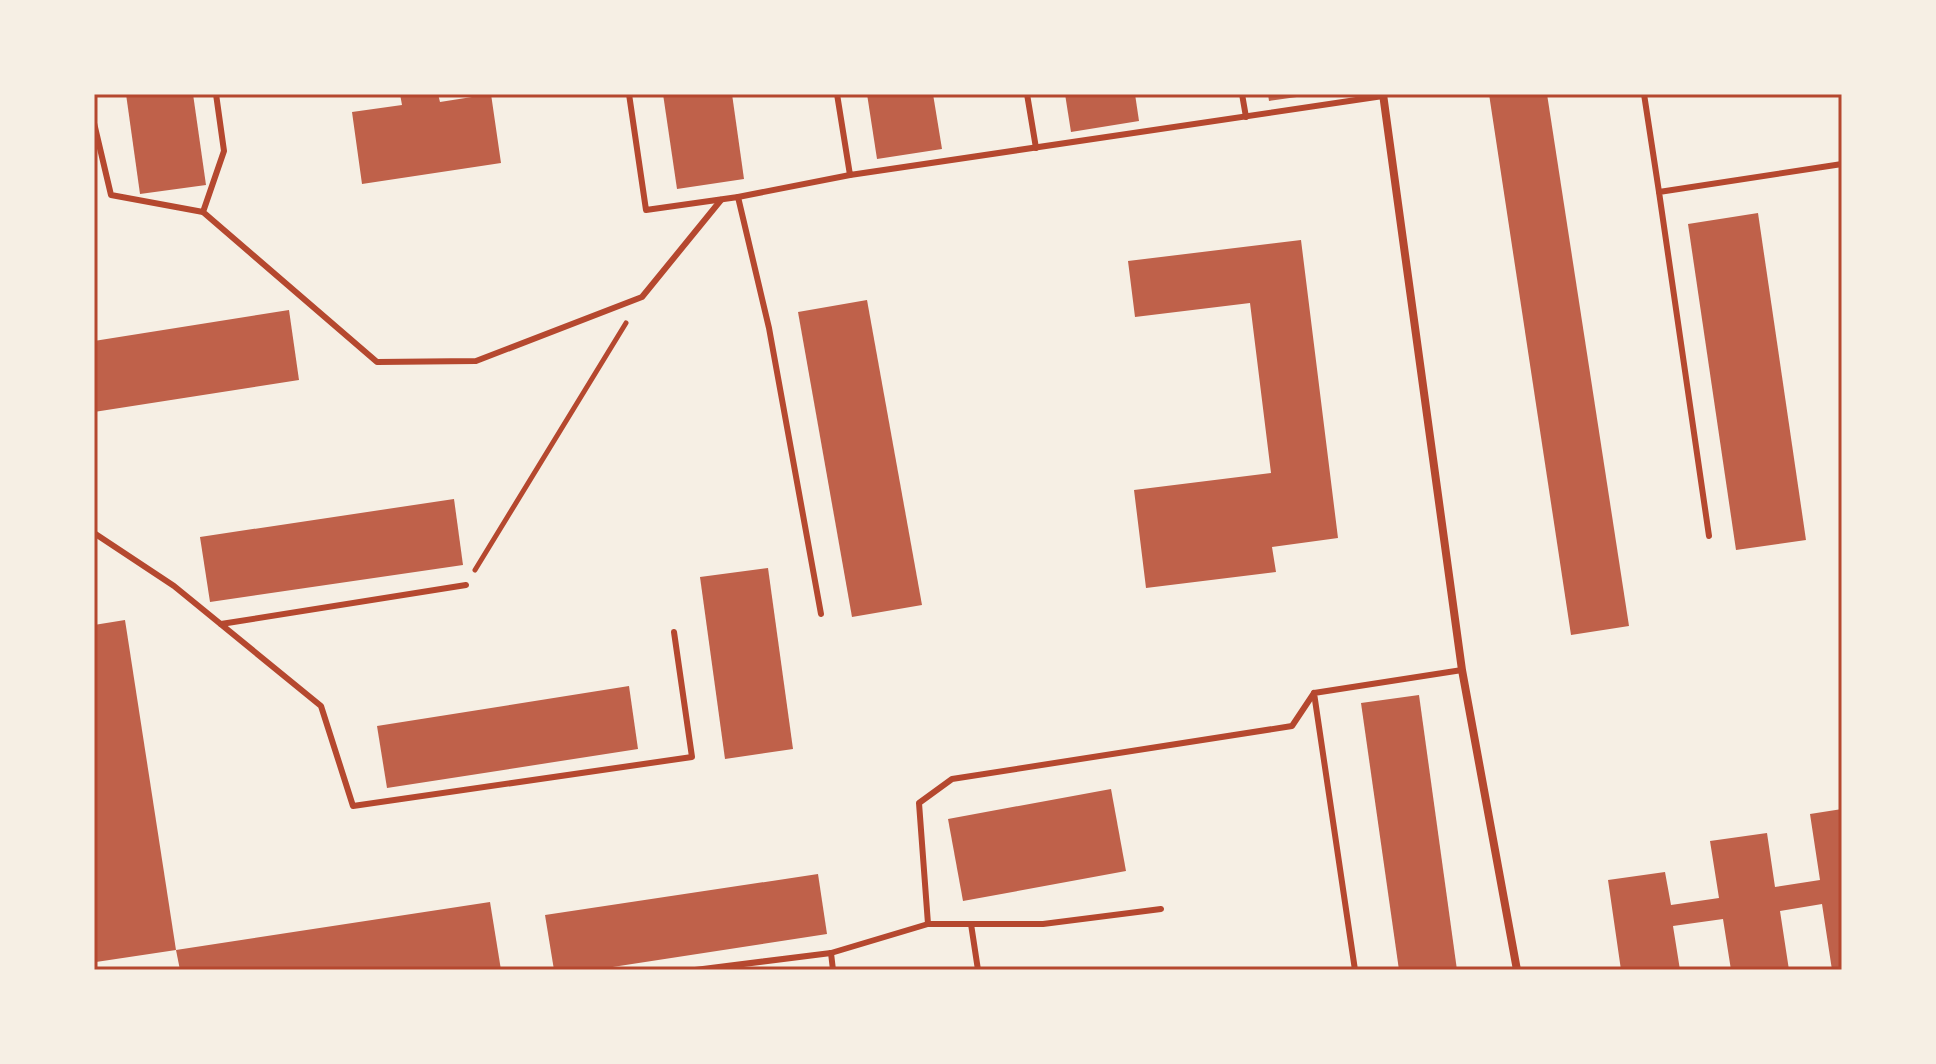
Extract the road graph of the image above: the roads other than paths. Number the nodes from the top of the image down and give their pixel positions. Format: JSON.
{"nodes":[{"id":1,"x":216,"y":94,"type":"edge"},
{"id":2,"x":629,"y":94,"type":"edge"},
{"id":3,"x":837,"y":94,"type":"edge"},
{"id":4,"x":1027,"y":94,"type":"edge"},
{"id":5,"x":1242,"y":94,"type":"edge"},
{"id":6,"x":1644,"y":94,"type":"edge"},
{"id":7,"x":1383,"y":95,"type":"edge"},
{"id":8,"x":1246,"y":117,"type":"junction"},
{"id":9,"x":94,"y":123,"type":"edge"},
{"id":10,"x":1036,"y":148,"type":"junction"},
{"id":11,"x":1842,"y":164,"type":"edge"},
{"id":12,"x":850,"y":175,"type":"junction"},
{"id":13,"x":1659,"y":192,"type":"junction"},
{"id":14,"x":738,"y":197,"type":"junction"},
{"id":15,"x":721,"y":200,"type":"junction"},
{"id":16,"x":203,"y":212,"type":"junction"},
{"id":17,"x":94,"y":533,"type":"edge"},
{"id":18,"x":1709,"y":536,"type":"dead end"},
{"id":19,"x":466,"y":585,"type":"road end"},
{"id":20,"x":821,"y":614,"type":"dead end"},
{"id":21,"x":221,"y":624,"type":"junction"},
{"id":22,"x":674,"y":632,"type":"dead end"},
{"id":23,"x":1462,"y":670,"type":"junction"},
{"id":24,"x":1314,"y":693,"type":"junction"},
{"id":25,"x":1161,"y":909,"type":"dead end"},
{"id":26,"x":928,"y":924,"type":"junction"},
{"id":27,"x":971,"y":924,"type":"junction"},
{"id":28,"x":831,"y":953,"type":"junction"},
{"id":29,"x":695,"y":970,"type":"edge"},
{"id":30,"x":833,"y":970,"type":"edge"},
{"id":31,"x":978,"y":970,"type":"edge"},
{"id":32,"x":1355,"y":970,"type":"edge"},
{"id":33,"x":1517,"y":970,"type":"edge"}],
"edges":[{"from":1,"to":16,"type":"lane"},
{"from":2,"to":15,"type":"lane"},
{"from":3,"to":12,"type":"lane"},
{"from":4,"to":10,"type":"lane"},
{"from":5,"to":8,"type":"lane"},
{"from":6,"to":13,"type":"lane"},
{"from":7,"to":8,"type":"lane"},
{"from":7,"to":23,"type":"street"},
{"from":8,"to":10,"type":"lane"},
{"from":9,"to":16,"type":"lane"},
{"from":10,"to":12,"type":"lane"},
{"from":11,"to":13,"type":"lane"},
{"from":12,"to":14,"type":"lane"},
{"from":13,"to":18,"type":"lane"},
{"from":14,"to":15,"type":"lane"},
{"from":14,"to":20,"type":"lane"},
{"from":15,"to":16,"type":"lane"},
{"from":17,"to":21,"type":"lane"},
{"from":19,"to":21,"type":"lane"},
{"from":21,"to":22,"type":"lane"},
{"from":23,"to":24,"type":"lane"},
{"from":23,"to":33,"type":"street"},
{"from":24,"to":26,"type":"lane"},
{"from":24,"to":32,"type":"lane"},
{"from":25,"to":27,"type":"lane"},
{"from":26,"to":27,"type":"lane"},
{"from":26,"to":28,"type":"lane"},
{"from":27,"to":31,"type":"lane"},
{"from":28,"to":29,"type":"lane"},
{"from":28,"to":30,"type":"lane"}]}
